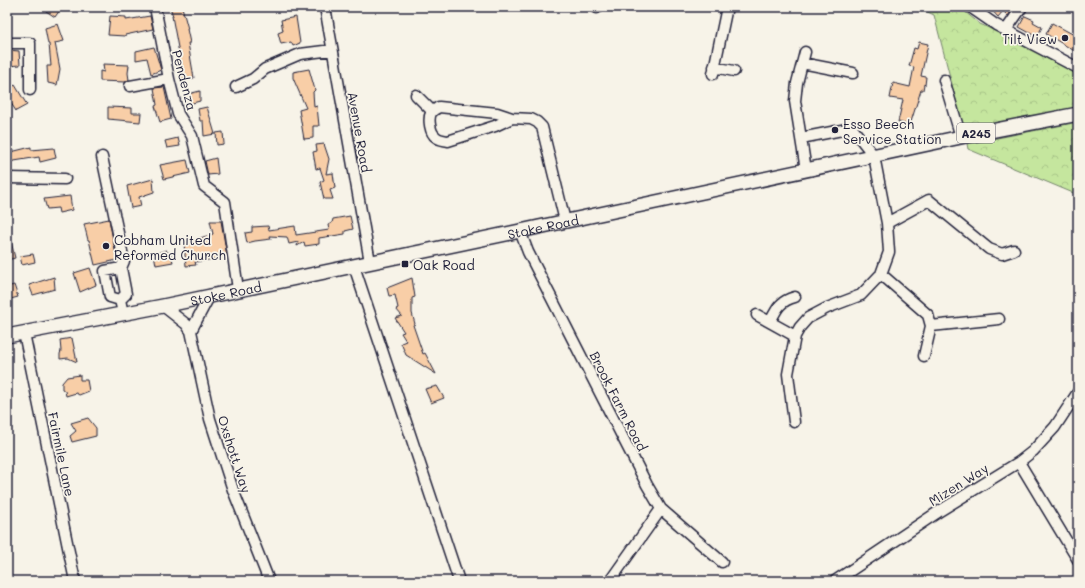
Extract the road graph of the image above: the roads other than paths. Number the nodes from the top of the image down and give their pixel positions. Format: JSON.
{"nodes":[{"id":1,"x":155,"y":7,"type":"edge"},
{"id":2,"x":324,"y":7,"type":"edge"},
{"id":3,"x":727,"y":7,"type":"edge"},
{"id":4,"x":970,"y":7,"type":"edge"},
{"id":5,"x":1022,"y":7,"type":"edge"},
{"id":6,"x":1006,"y":30,"type":"junction"},
{"id":7,"x":7,"y":43,"type":"edge"},
{"id":8,"x":332,"y":50,"type":"junction"},
{"id":9,"x":805,"y":52,"type":"dead end"},
{"id":10,"x":802,"y":63,"type":"junction"},
{"id":11,"x":1078,"y":68,"type":"edge"},
{"id":12,"x":734,"y":71,"type":"dead end"},
{"id":13,"x":853,"y":73,"type":"dead end"},
{"id":14,"x":169,"y":79,"type":"junction"},
{"id":15,"x":944,"y":80,"type":"dead end"},
{"id":16,"x":130,"y":86,"type":"dead end"},
{"id":17,"x":236,"y":87,"type":"dead end"},
{"id":18,"x":30,"y":90,"type":"dead end"},
{"id":19,"x":416,"y":96,"type":"dead end"},
{"id":20,"x":432,"y":111,"type":"junction"},
{"id":21,"x":1078,"y":114,"type":"edge"},
{"id":22,"x":512,"y":118,"type":"junction"},
{"id":23,"x":961,"y":137,"type":"junction"},
{"id":24,"x":801,"y":138,"type":"junction"},
{"id":25,"x":874,"y":156,"type":"junction"},
{"id":26,"x":102,"y":157,"type":"dead end"},
{"id":27,"x":806,"y":170,"type":"junction"},
{"id":28,"x":7,"y":178,"type":"edge"},
{"id":29,"x":65,"y":179,"type":"dead end"},
{"id":30,"x":565,"y":221,"type":"junction"},
{"id":31,"x":887,"y":224,"type":"junction"},
{"id":32,"x":520,"y":231,"type":"junction"},
{"id":33,"x":1014,"y":250,"type":"dead end"},
{"id":34,"x":370,"y":262,"type":"junction"},
{"id":35,"x":354,"y":266,"type":"junction"},
{"id":36,"x":121,"y":268,"type":"junction"},
{"id":37,"x":881,"y":274,"type":"junction"},
{"id":38,"x":238,"y":289,"type":"junction"},
{"id":39,"x":210,"y":295,"type":"junction"},
{"id":40,"x":795,"y":297,"type":"dead end"},
{"id":41,"x":120,"y":300,"type":"junction"},
{"id":42,"x":163,"y":306,"type":"junction"},
{"id":43,"x":123,"y":313,"type":"junction"},
{"id":44,"x":757,"y":315,"type":"dead end"},
{"id":45,"x":999,"y":319,"type":"dead end"},
{"id":46,"x":770,"y":322,"type":"junction"},
{"id":47,"x":931,"y":326,"type":"junction"},
{"id":48,"x":192,"y":331,"type":"junction"},
{"id":49,"x":24,"y":333,"type":"junction"},
{"id":50,"x":7,"y":336,"type":"edge"},
{"id":51,"x":795,"y":336,"type":"junction"},
{"id":52,"x":924,"y":356,"type":"dead end"},
{"id":53,"x":1078,"y":392,"type":"edge"},
{"id":54,"x":794,"y":422,"type":"dead end"},
{"id":55,"x":1019,"y":462,"type":"junction"},
{"id":56,"x":661,"y":509,"type":"junction"},
{"id":57,"x":1078,"y":560,"type":"edge"},
{"id":58,"x":722,"y":562,"type":"dead end"},
{"id":59,"x":846,"y":578,"type":"edge"},
{"id":60,"x":75,"y":581,"type":"edge"},
{"id":61,"x":269,"y":581,"type":"edge"},
{"id":62,"x":459,"y":581,"type":"edge"},
{"id":63,"x":610,"y":581,"type":"edge"},
{"id":64,"x":834,"y":581,"type":"edge"}],
"edges":[{"from":1,"to":14,"type":"street","name":"Pendenza"},
{"from":2,"to":8,"type":"street","name":"Avenue Road"},
{"from":3,"to":12,"type":"street"},
{"from":4,"to":6,"type":"street"},
{"from":5,"to":6,"type":"street"},
{"from":6,"to":11,"type":"street"},
{"from":7,"to":18,"type":"street"},
{"from":8,"to":17,"type":"street"},
{"from":8,"to":34,"type":"street","name":"Avenue Road"},
{"from":9,"to":10,"type":"street"},
{"from":10,"to":13,"type":"street"},
{"from":10,"to":24,"type":"street"},
{"from":14,"to":16,"type":"street"},
{"from":14,"to":38,"type":"street","name":"Pendenza"},
{"from":15,"to":23,"type":"street"},
{"from":19,"to":20,"type":"street"},
{"from":20,"to":22,"type":"street"},
{"from":20,"to":22,"type":"street"},
{"from":21,"to":23,"type":"main road","name":"Stoke Road","number":"A245"},
{"from":22,"to":30,"type":"street"},
{"from":23,"to":25,"type":"main road","name":"Stoke Road","number":"A245"},
{"from":24,"to":25,"type":"street"},
{"from":24,"to":27,"type":"street"},
{"from":25,"to":27,"type":"main road","name":"Stoke Road","number":"A245"},
{"from":25,"to":31,"type":"street"},
{"from":26,"to":36,"type":"street"},
{"from":27,"to":30,"type":"main road","name":"Stoke Road","number":"A245"},
{"from":28,"to":29,"type":"street"},
{"from":30,"to":32,"type":"main road","name":"Stoke Road","number":"A245"},
{"from":31,"to":33,"type":"street"},
{"from":31,"to":37,"type":"street"},
{"from":32,"to":34,"type":"main road","name":"Stoke Road","number":"A245"},
{"from":32,"to":56,"type":"street","name":"Brook Farm Road"},
{"from":34,"to":35,"type":"main road","name":"Stoke Road","number":"A245"},
{"from":35,"to":38,"type":"main road","name":"Stoke Road","number":"A245"},
{"from":35,"to":62,"type":"street"},
{"from":36,"to":41,"type":"street"},
{"from":36,"to":41,"type":"street"},
{"from":37,"to":47,"type":"street"},
{"from":37,"to":51,"type":"street"},
{"from":38,"to":39,"type":"main road","name":"Stoke Road","number":"A245"},
{"from":39,"to":42,"type":"main road","name":"Stoke Road","number":"A245"},
{"from":39,"to":48,"type":"street"},
{"from":40,"to":46,"type":"street"},
{"from":41,"to":43,"type":"street"},
{"from":42,"to":43,"type":"main road","name":"Stoke Road","number":"A245"},
{"from":42,"to":48,"type":"street"},
{"from":43,"to":49,"type":"main road","name":"Stoke Road","number":"A245"},
{"from":44,"to":46,"type":"street"},
{"from":45,"to":47,"type":"street"},
{"from":46,"to":51,"type":"street"},
{"from":47,"to":52,"type":"street"},
{"from":48,"to":61,"type":"street","name":"Oxshott Way"},
{"from":49,"to":50,"type":"main road","name":"Stoke Road","number":"A245"},
{"from":49,"to":60,"type":"street","name":"Fairmile Lane"},
{"from":51,"to":54,"type":"street"},
{"from":53,"to":55,"type":"street","name":"Mizen Way"},
{"from":55,"to":57,"type":"street"},
{"from":55,"to":59,"type":"street","name":"Mizen Way"},
{"from":56,"to":58,"type":"street","name":"Brook Farm Road"},
{"from":56,"to":63,"type":"street"},
{"from":59,"to":64,"type":"street","name":"Mizen Way"}]}
